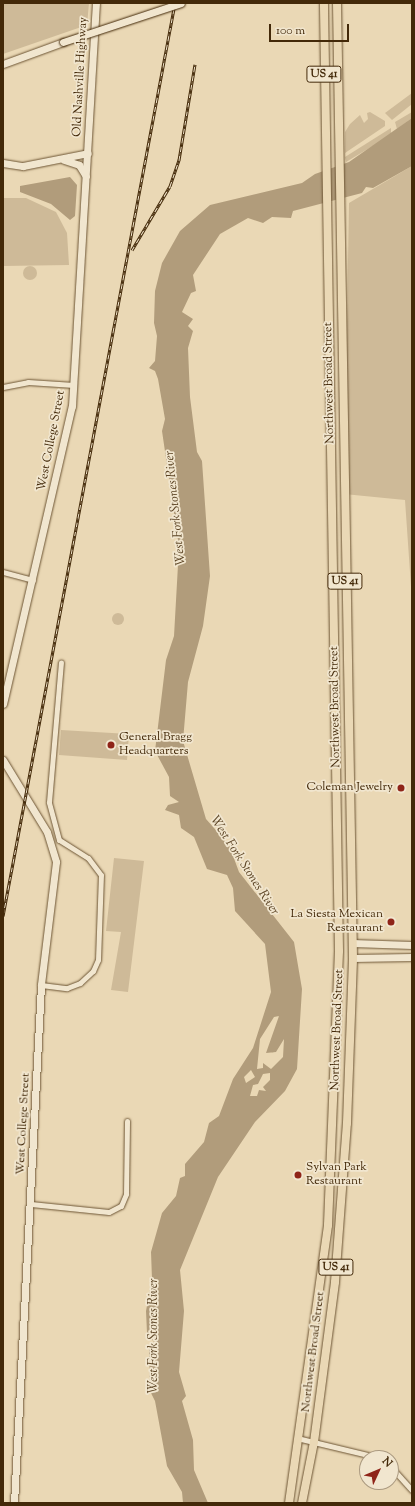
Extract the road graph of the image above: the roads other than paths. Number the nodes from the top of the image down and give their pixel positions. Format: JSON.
{"nodes":[{"id":1,"x":96,"y":3,"type":"edge"},
{"id":2,"x":181,"y":3,"type":"edge"},
{"id":3,"x":324,"y":3,"type":"edge"},
{"id":4,"x":337,"y":3,"type":"edge"},
{"id":5,"x":3,"y":64,"type":"edge"},
{"id":6,"x":88,"y":153,"type":"junction"},
{"id":7,"x":58,"y":160,"type":"junction"},
{"id":8,"x":3,"y":163,"type":"edge"},
{"id":9,"x":86,"y":177,"type":"junction"},
{"id":10,"x":74,"y":385,"type":"junction"},
{"id":11,"x":3,"y":387,"type":"edge"},
{"id":12,"x":329,"y":420,"type":"junction"},
{"id":13,"x":342,"y":420,"type":"junction"},
{"id":14,"x":330,"y":494,"type":"junction"},
{"id":15,"x":344,"y":494,"type":"junction"},
{"id":16,"x":3,"y":572,"type":"edge"},
{"id":17,"x":32,"y":580,"type":"junction"},
{"id":18,"x":61,"y":663,"type":"dead end"},
{"id":19,"x":334,"y":680,"type":"junction"},
{"id":20,"x":347,"y":680,"type":"junction"},
{"id":21,"x":3,"y":704,"type":"edge"},
{"id":22,"x":335,"y":749,"type":"junction"},
{"id":23,"x":348,"y":749,"type":"junction"},
{"id":24,"x":3,"y":760,"type":"edge"},
{"id":25,"x":336,"y":801,"type":"junction"},
{"id":26,"x":350,"y":801,"type":"junction"},
{"id":27,"x":352,"y":943,"type":"junction"},
{"id":28,"x":412,"y":945,"type":"edge"},
{"id":29,"x":339,"y":951,"type":"junction"},
{"id":30,"x":412,"y":957,"type":"edge"},
{"id":31,"x":352,"y":958,"type":"junction"},
{"id":32,"x":41,"y":985,"type":"junction"},
{"id":33,"x":127,"y":1121,"type":"dead end"},
{"id":34,"x":334,"y":1123,"type":"junction"},
{"id":35,"x":347,"y":1123,"type":"junction"},
{"id":36,"x":31,"y":1204,"type":"junction"},
{"id":37,"x":328,"y":1225,"type":"junction"},
{"id":38,"x":340,"y":1226,"type":"junction"},
{"id":39,"x":314,"y":1343,"type":"junction"},
{"id":40,"x":328,"y":1344,"type":"junction"},
{"id":41,"x":309,"y":1382,"type":"junction"},
{"id":42,"x":322,"y":1384,"type":"junction"},
{"id":43,"x":301,"y":1439,"type":"junction"},
{"id":44,"x":314,"y":1442,"type":"junction"},
{"id":45,"x":359,"y":1453,"type":"edge"},
{"id":46,"x":399,"y":1476,"type":"edge"},
{"id":47,"x":412,"y":1490,"type":"edge"},
{"id":48,"x":14,"y":1503,"type":"edge"},
{"id":49,"x":289,"y":1503,"type":"edge"},
{"id":50,"x":302,"y":1503,"type":"edge"}],
"edges":[{"from":1,"to":6,"type":"street","name":"Old Nashville Highway"},
{"from":2,"to":5,"type":"street","bridge":true},
{"from":3,"to":12,"type":"main road","name":"Northwest Broad Street","number":"US 41"},
{"from":4,"to":13,"type":"main road","name":"Northwest Broad Street","number":"US 41"},
{"from":6,"to":7,"type":"street"},
{"from":6,"to":9,"type":"street","name":"West College Street"},
{"from":7,"to":8,"type":"street"},
{"from":7,"to":9,"type":"street"},
{"from":9,"to":10,"type":"street","name":"West College Street"},
{"from":10,"to":11,"type":"street"},
{"from":10,"to":17,"type":"street","name":"West College Street"},
{"from":12,"to":13,"type":"main road"},
{"from":12,"to":14,"type":"main road","name":"Northwest Broad Street","number":"US 41"},
{"from":13,"to":15,"type":"main road","name":"Northwest Broad Street","number":"US 41"},
{"from":14,"to":15,"type":"main road"},
{"from":14,"to":19,"type":"main road","name":"Northwest Broad Street","number":"US 41"},
{"from":15,"to":20,"type":"main road","name":"Northwest Broad Street","number":"US 41"},
{"from":16,"to":17,"type":"street"},
{"from":17,"to":21,"type":"street","name":"West College Street"},
{"from":18,"to":32,"type":"street"},
{"from":19,"to":20,"type":"main road"},
{"from":19,"to":22,"type":"main road","name":"Northwest Broad Street","number":"US 41"},
{"from":20,"to":23,"type":"main road","name":"Northwest Broad Street","number":"US 41"},
{"from":22,"to":23,"type":"main road"},
{"from":22,"to":25,"type":"main road","name":"Northwest Broad Street","number":"US 41"},
{"from":23,"to":26,"type":"main road","name":"Northwest Broad Street","number":"US 41"},
{"from":24,"to":32,"type":"street","name":"West College Street"},
{"from":25,"to":26,"type":"main road"},
{"from":25,"to":29,"type":"main road","name":"Northwest Broad Street","number":"US 41"},
{"from":26,"to":27,"type":"main road","name":"Northwest Broad Street","number":"US 41"},
{"from":27,"to":28,"type":"street"},
{"from":27,"to":29,"type":"main road"},
{"from":27,"to":31,"type":"main road","name":"Northwest Broad Street","number":"US 41"},
{"from":29,"to":31,"type":"main road"},
{"from":29,"to":34,"type":"main road","name":"Northwest Broad Street","number":"US 41"},
{"from":30,"to":31,"type":"street"},
{"from":31,"to":35,"type":"main road","name":"Northwest Broad Street","number":"US 41"},
{"from":32,"to":36,"type":"street","name":"West College Street"},
{"from":33,"to":36,"type":"street"},
{"from":34,"to":35,"type":"main road"},
{"from":34,"to":37,"type":"main road","name":"Northwest Broad Street","number":"US 41"},
{"from":35,"to":38,"type":"main road","name":"Northwest Broad Street","number":"US 41"},
{"from":36,"to":48,"type":"street","name":"West College Street"},
{"from":37,"to":38,"type":"main road"},
{"from":37,"to":39,"type":"main road","name":"Northwest Broad Street","number":"US 41"},
{"from":38,"to":40,"type":"main road","name":"Northwest Broad Street","number":"US 41"},
{"from":39,"to":40,"type":"main road"},
{"from":39,"to":41,"type":"main road","name":"Northwest Broad Street","number":"US 41"},
{"from":40,"to":42,"type":"main road","name":"Northwest Broad Street","number":"US 41"},
{"from":41,"to":42,"type":"main road"},
{"from":41,"to":43,"type":"main road","name":"Northwest Broad Street","number":"US 41"},
{"from":42,"to":44,"type":"main road","name":"Northwest Broad Street","number":"US 41"},
{"from":43,"to":44,"type":"street"},
{"from":43,"to":49,"type":"main road","name":"Northwest Broad Street","number":"US 41"},
{"from":44,"to":45,"type":"street"},
{"from":44,"to":50,"type":"main road","name":"Northwest Broad Street","number":"US 41"},
{"from":46,"to":47,"type":"street"}]}
